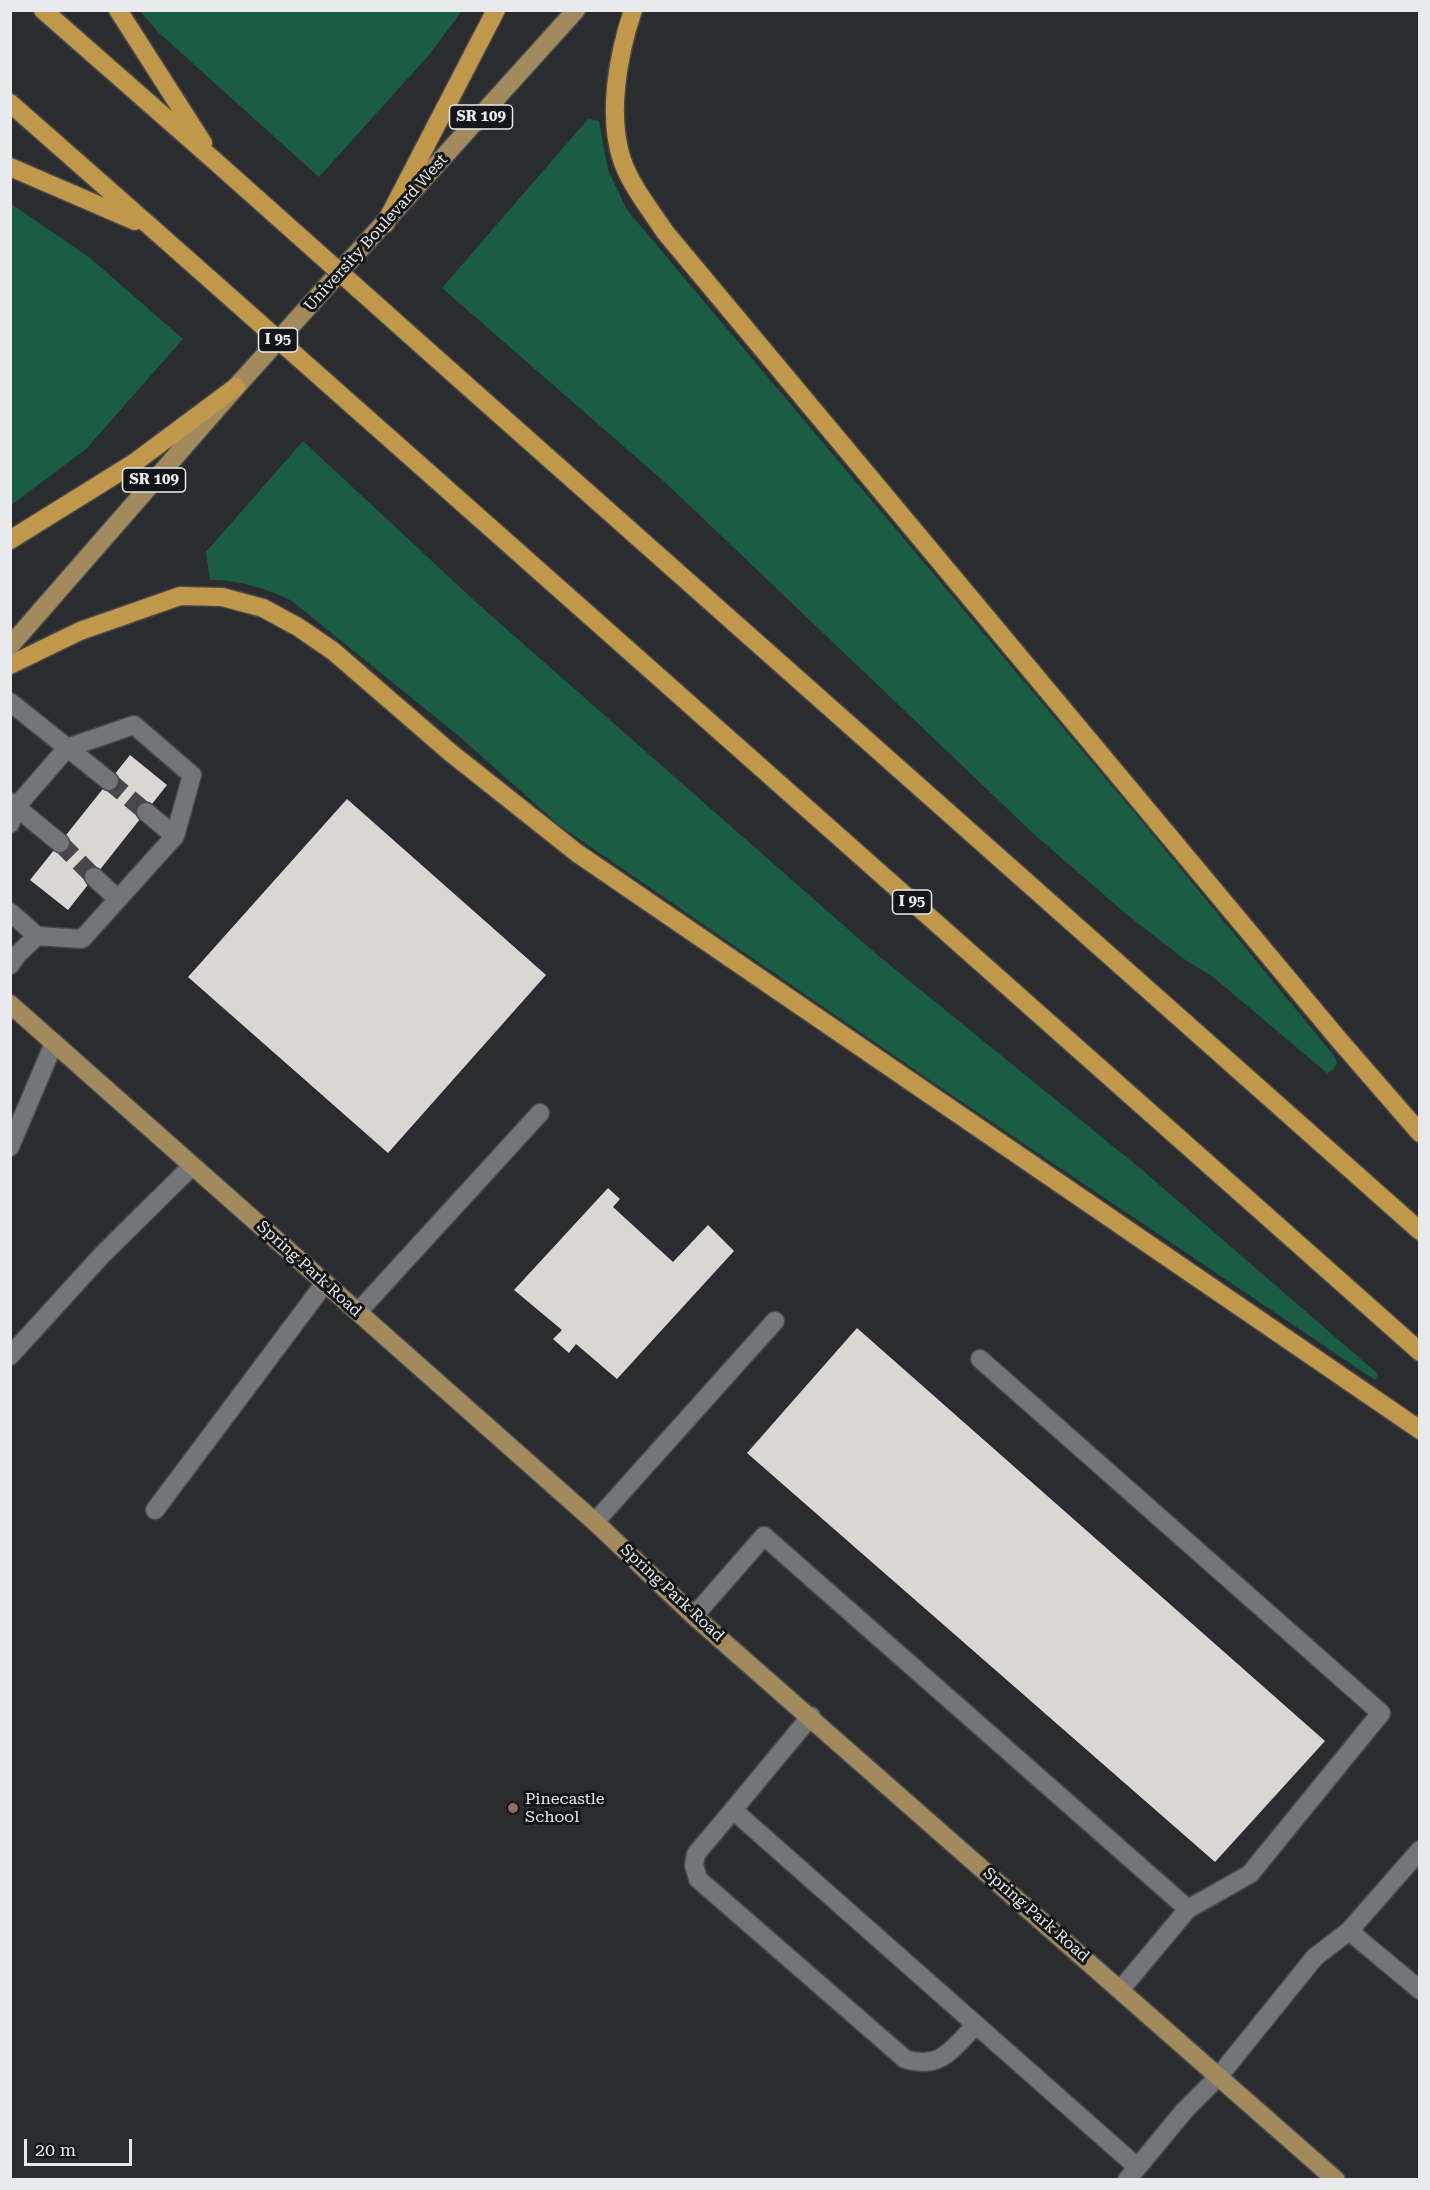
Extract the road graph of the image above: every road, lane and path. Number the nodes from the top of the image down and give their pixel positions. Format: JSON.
{"nodes":[{"id":1,"x":43,"y":10,"type":"edge"},
{"id":2,"x":118,"y":10,"type":"edge"},
{"id":3,"x":496,"y":10,"type":"edge"},
{"id":4,"x":576,"y":10,"type":"edge"},
{"id":5,"x":633,"y":10,"type":"edge"},
{"id":6,"x":10,"y":103,"type":"edge"},
{"id":7,"x":216,"y":162,"type":"junction"},
{"id":8,"x":10,"y":167,"type":"edge"},
{"id":9,"x":385,"y":224,"type":"junction"},
{"id":10,"x":152,"y":228,"type":"junction"},
{"id":11,"x":236,"y":387,"type":"junction"},
{"id":12,"x":10,"y":540,"type":"edge"},
{"id":13,"x":10,"y":646,"type":"edge"},
{"id":14,"x":10,"y":665,"type":"edge"},
{"id":15,"x":10,"y":702,"type":"edge"},
{"id":16,"x":67,"y":748,"type":"junction"},
{"id":17,"x":109,"y":781,"type":"tunnel mouth"},
{"id":18,"x":12,"y":811,"type":"edge"},
{"id":19,"x":146,"y":812,"type":"tunnel mouth"},
{"id":20,"x":175,"y":836,"type":"junction"},
{"id":21,"x":60,"y":843,"type":"tunnel mouth"},
{"id":22,"x":94,"y":878,"type":"tunnel mouth"},
{"id":23,"x":118,"y":899,"type":"junction"},
{"id":24,"x":10,"y":912,"type":"edge"},
{"id":25,"x":38,"y":936,"type":"junction"},
{"id":26,"x":10,"y":965,"type":"edge"},
{"id":27,"x":10,"y":1004,"type":"edge"},
{"id":28,"x":54,"y":1043,"type":"junction"},
{"id":29,"x":540,"y":1113,"type":"dead end"},
{"id":30,"x":1419,"y":1132,"type":"edge"},
{"id":31,"x":10,"y":1147,"type":"edge"},
{"id":32,"x":192,"y":1166,"type":"junction"},
{"id":33,"x":1419,"y":1231,"type":"edge"},
{"id":34,"x":325,"y":1283,"type":"junction"},
{"id":35,"x":358,"y":1312,"type":"junction"},
{"id":36,"x":775,"y":1321,"type":"dead end"},
{"id":37,"x":1419,"y":1352,"type":"edge"},
{"id":38,"x":10,"y":1356,"type":"edge"},
{"id":39,"x":980,"y":1359,"type":"dead end"},
{"id":40,"x":1419,"y":1430,"type":"edge"},
{"id":41,"x":155,"y":1510,"type":"dead end"},
{"id":42,"x":595,"y":1522,"type":"junction"},
{"id":43,"x":694,"y":1616,"type":"junction"},
{"id":44,"x":811,"y":1716,"type":"junction"},
{"id":45,"x":733,"y":1810,"type":"junction"},
{"id":46,"x":1419,"y":1850,"type":"edge"},
{"id":47,"x":1188,"y":1909,"type":"junction"},
{"id":48,"x":1349,"y":1931,"type":"junction"},
{"id":49,"x":1121,"y":1989,"type":"junction"},
{"id":50,"x":1419,"y":1990,"type":"edge"},
{"id":51,"x":976,"y":2025,"type":"junction"},
{"id":52,"x":1219,"y":2076,"type":"junction"},
{"id":53,"x":1131,"y":2173,"type":"edge"},
{"id":54,"x":1335,"y":2180,"type":"edge"}],
"edges":[{"from":1,"to":7,"type":"highway"},
{"from":2,"to":7,"type":"highway"},
{"from":3,"to":9,"type":"highway"},
{"from":4,"to":9,"type":"main road","name":"University Boulevard West","number":"SR 109"},
{"from":5,"to":30,"type":"highway"},
{"from":6,"to":10,"type":"highway","number":"I 95"},
{"from":7,"to":33,"type":"highway","bridge":true},
{"from":8,"to":10,"type":"highway"},
{"from":9,"to":11,"type":"main road","name":"University Boulevard West","number":"SR 109"},
{"from":10,"to":37,"type":"highway","number":"I 95","bridge":true},
{"from":11,"to":12,"type":"highway"},
{"from":11,"to":13,"type":"main road","name":"University Boulevard West","number":"SR 109"},
{"from":14,"to":40,"type":"highway"},
{"from":15,"to":16,"type":"lane"},
{"from":16,"to":17,"type":"lane"},
{"from":16,"to":18,"type":"lane"},
{"from":16,"to":20,"type":"lane"},
{"from":18,"to":21,"type":"lane"},
{"from":19,"to":20,"type":"lane"},
{"from":20,"to":23,"type":"lane"},
{"from":22,"to":23,"type":"lane"},
{"from":23,"to":25,"type":"lane"},
{"from":24,"to":25,"type":"lane"},
{"from":25,"to":26,"type":"lane"},
{"from":27,"to":28,"type":"main road","name":"Spring Park Road"},
{"from":28,"to":31,"type":"lane"},
{"from":28,"to":32,"type":"main road","name":"Spring Park Road"},
{"from":29,"to":35,"type":"lane"},
{"from":32,"to":34,"type":"main road","name":"Spring Park Road"},
{"from":32,"to":38,"type":"lane"},
{"from":34,"to":35,"type":"main road","name":"Spring Park Road"},
{"from":34,"to":41,"type":"lane"},
{"from":35,"to":42,"type":"main road","name":"Spring Park Road"},
{"from":36,"to":42,"type":"lane"},
{"from":39,"to":47,"type":"lane"},
{"from":42,"to":43,"type":"main road","name":"Spring Park Road"},
{"from":43,"to":44,"type":"main road","name":"Spring Park Road"},
{"from":43,"to":47,"type":"lane"},
{"from":44,"to":45,"type":"lane"},
{"from":44,"to":49,"type":"main road","name":"Spring Park Road"},
{"from":45,"to":51,"type":"lane"},
{"from":45,"to":51,"type":"lane"},
{"from":46,"to":48,"type":"lane"},
{"from":47,"to":49,"type":"lane"},
{"from":48,"to":50,"type":"lane"},
{"from":48,"to":52,"type":"lane"},
{"from":49,"to":52,"type":"main road","name":"Spring Park Road"},
{"from":51,"to":53,"type":"lane"},
{"from":52,"to":53,"type":"lane"},
{"from":52,"to":54,"type":"main road","name":"Spring Park Road"}]}
